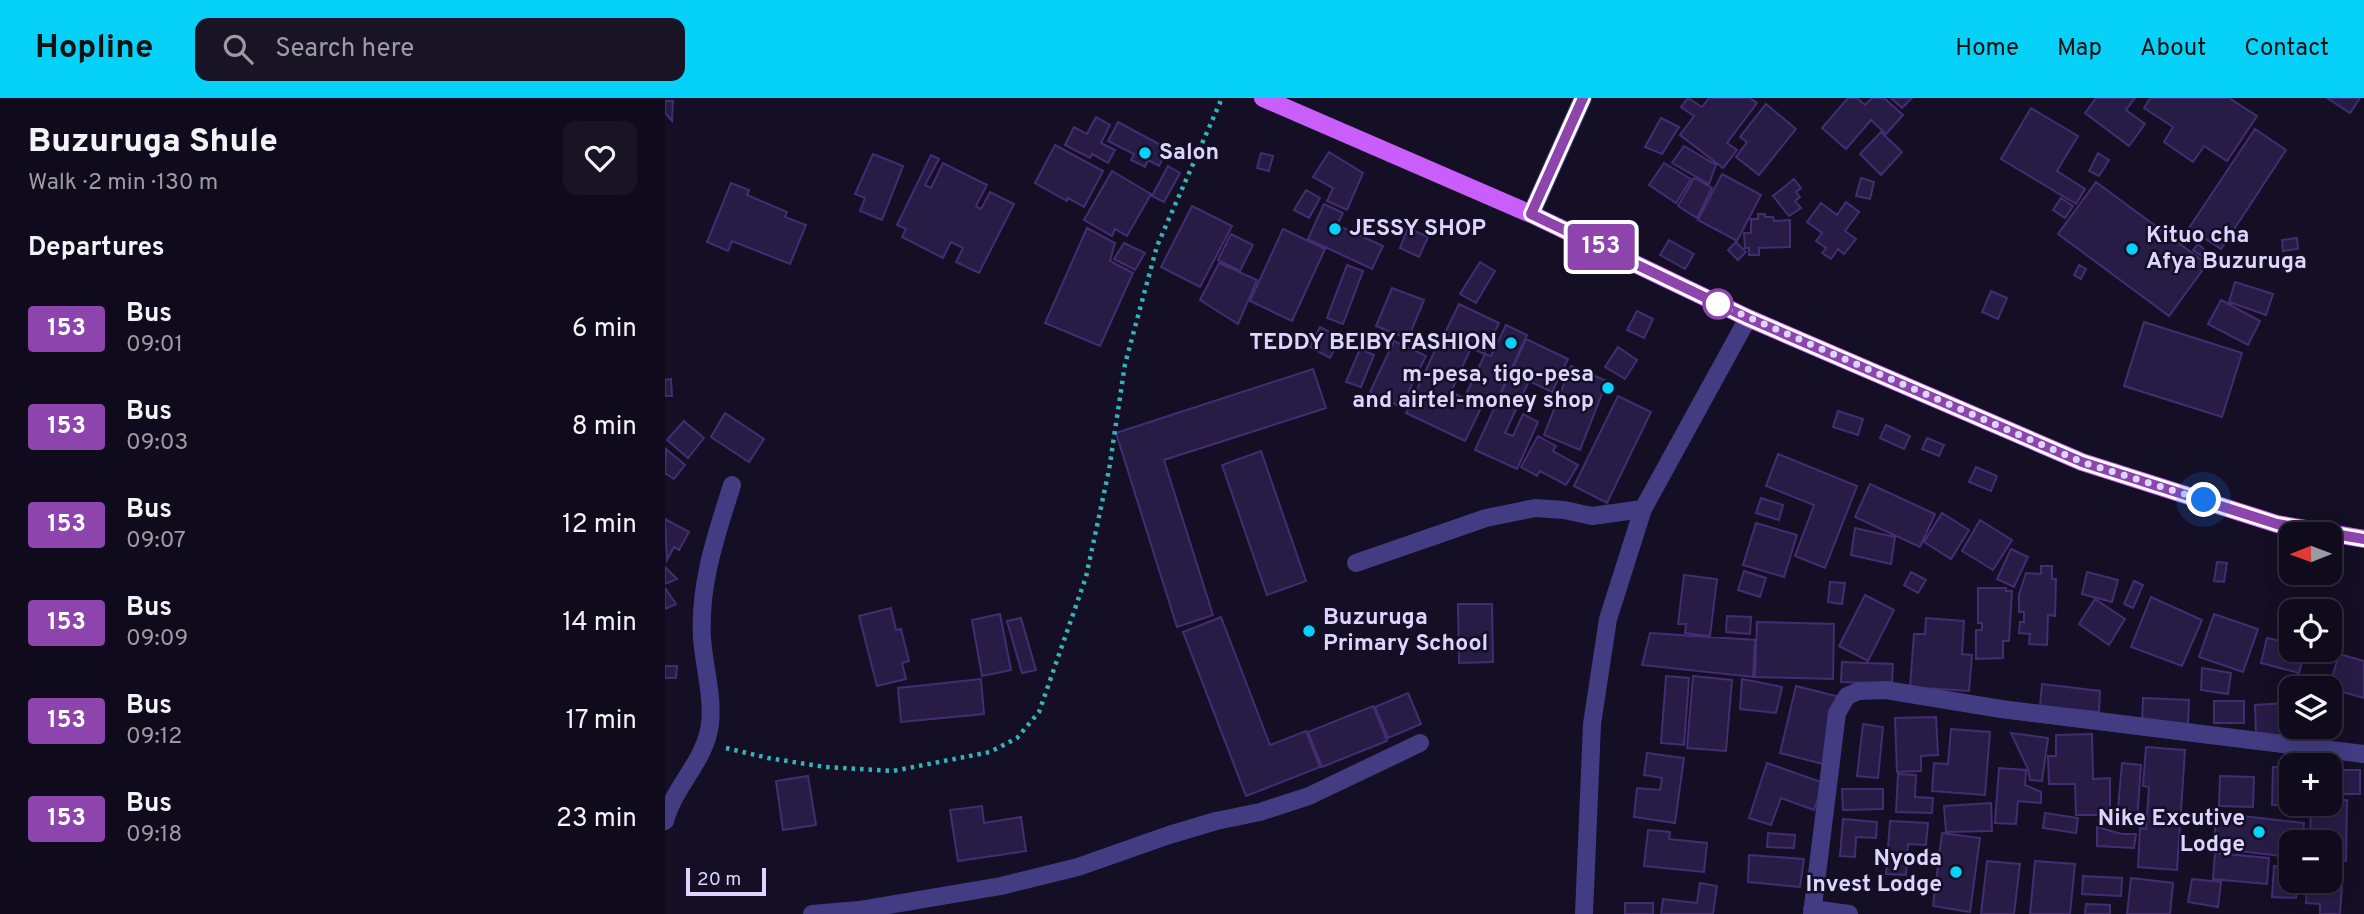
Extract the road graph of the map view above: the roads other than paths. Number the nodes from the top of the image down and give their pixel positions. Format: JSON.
{"nodes":[{"id":1,"x":1263,"y":98,"type":"edge"},
{"id":2,"x":1583,"y":98,"type":"edge"},
{"id":3,"x":1531,"y":214,"type":"junction"},
{"id":4,"x":1748,"y":318,"type":"junction"},
{"id":5,"x":732,"y":485,"type":"dead end"},
{"id":6,"x":1643,"y":509,"type":"junction"},
{"id":7,"x":2364,"y":539,"type":"edge"},
{"id":8,"x":1356,"y":563,"type":"dead end"},
{"id":9,"x":1420,"y":743,"type":"dead end"},
{"id":10,"x":2364,"y":754,"type":"edge"},
{"id":11,"x":665,"y":821,"type":"edge"},
{"id":12,"x":1812,"y":911,"type":"edge"},
{"id":13,"x":812,"y":914,"type":"edge"},
{"id":14,"x":1584,"y":914,"type":"edge"},
{"id":15,"x":1849,"y":914,"type":"edge"}],
"edges":[{"from":1,"to":3,"type":"main road"},
{"from":2,"to":3,"type":"street"},
{"from":3,"to":4,"type":"main road"},
{"from":4,"to":6,"type":"street"},
{"from":4,"to":7,"type":"main road"},
{"from":5,"to":11,"type":"street"},
{"from":6,"to":8,"type":"street"},
{"from":6,"to":14,"type":"street"},
{"from":9,"to":13,"type":"street"},
{"from":10,"to":12,"type":"street"},
{"from":12,"to":15,"type":"street"}]}
